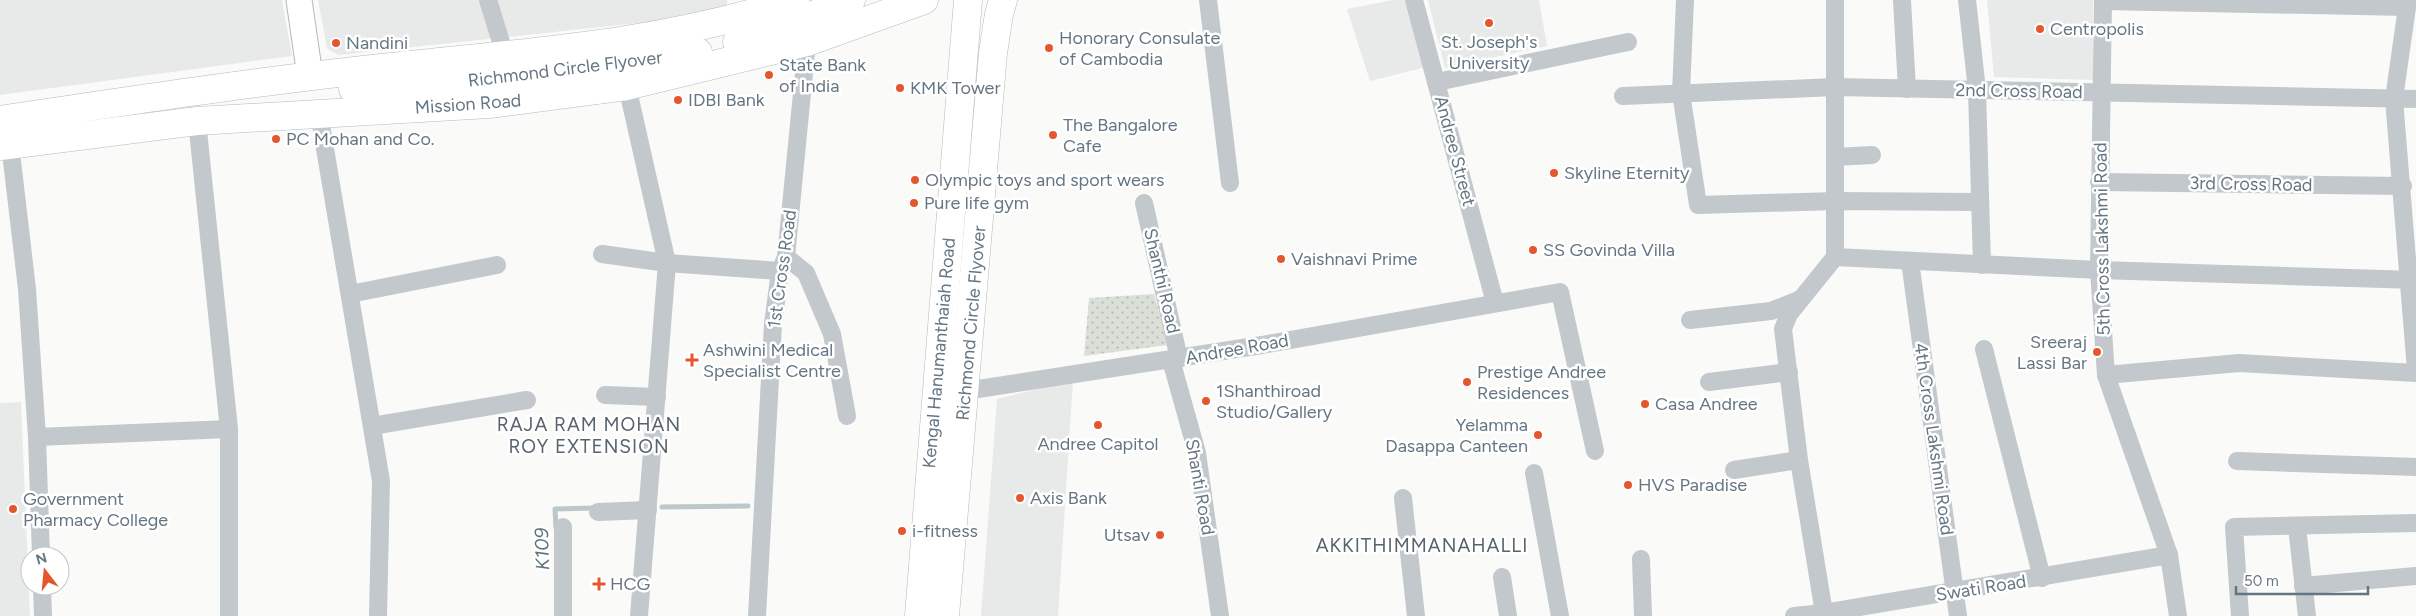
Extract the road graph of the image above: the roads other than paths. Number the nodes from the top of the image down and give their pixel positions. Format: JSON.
{"nodes":[{"id":1,"x":299,"y":0,"type":"edge"},
{"id":2,"x":488,"y":0,"type":"edge"},
{"id":3,"x":795,"y":0,"type":"edge"},
{"id":4,"x":851,"y":0,"type":"edge"},
{"id":5,"x":924,"y":0,"type":"edge"},
{"id":6,"x":968,"y":0,"type":"edge"},
{"id":7,"x":990,"y":0,"type":"edge"},
{"id":8,"x":1003,"y":0,"type":"edge"},
{"id":9,"x":1009,"y":0,"type":"edge"},
{"id":10,"x":1208,"y":0,"type":"edge"},
{"id":11,"x":1414,"y":0,"type":"edge"},
{"id":12,"x":1685,"y":0,"type":"edge"},
{"id":13,"x":1835,"y":0,"type":"edge"},
{"id":14,"x":1902,"y":0,"type":"edge"},
{"id":15,"x":1967,"y":0,"type":"edge"},
{"id":16,"x":2103,"y":0,"type":"edge"},
{"id":17,"x":2408,"y":4,"type":"edge"},
{"id":18,"x":751,"y":7,"type":"edge"},
{"id":19,"x":807,"y":42,"type":"junction"},
{"id":20,"x":1628,"y":42,"type":"dead end"},
{"id":21,"x":505,"y":55,"type":"junction"},
{"id":22,"x":1437,"y":82,"type":"junction"},
{"id":23,"x":626,"y":86,"type":"junction"},
{"id":24,"x":1835,"y":87,"type":"junction"},
{"id":25,"x":1907,"y":89,"type":"junction"},
{"id":26,"x":1977,"y":90,"type":"junction"},
{"id":27,"x":317,"y":93,"type":"junction"},
{"id":28,"x":2101,"y":93,"type":"junction"},
{"id":29,"x":1680,"y":94,"type":"junction"},
{"id":30,"x":1623,"y":96,"type":"dead end"},
{"id":31,"x":2394,"y":99,"type":"junction"},
{"id":32,"x":2416,"y":99,"type":"edge"},
{"id":33,"x":197,"y":121,"type":"junction"},
{"id":34,"x":3,"y":137,"type":"edge"},
{"id":35,"x":1872,"y":155,"type":"dead end"},
{"id":36,"x":1835,"y":157,"type":"junction"},
{"id":37,"x":2099,"y":182,"type":"junction"},
{"id":38,"x":1230,"y":183,"type":"dead end"},
{"id":39,"x":2403,"y":186,"type":"junction"},
{"id":40,"x":1835,"y":201,"type":"junction"},
{"id":41,"x":1980,"y":202,"type":"junction"},
{"id":42,"x":1144,"y":203,"type":"dead end"},
{"id":43,"x":602,"y":254,"type":"dead end"},
{"id":44,"x":1835,"y":257,"type":"junction"},
{"id":45,"x":1910,"y":261,"type":"junction"},
{"id":46,"x":667,"y":263,"type":"junction"},
{"id":47,"x":783,"y":264,"type":"junction"},
{"id":48,"x":1982,"y":264,"type":"junction"},
{"id":49,"x":496,"y":265,"type":"dead end"},
{"id":50,"x":2099,"y":270,"type":"junction"},
{"id":51,"x":2412,"y":280,"type":"edge"},
{"id":52,"x":350,"y":294,"type":"junction"},
{"id":53,"x":1800,"y":299,"type":"junction"},
{"id":54,"x":1494,"y":303,"type":"junction"},
{"id":55,"x":1690,"y":320,"type":"dead end"},
{"id":56,"x":1984,"y":349,"type":"dead end"},
{"id":57,"x":1175,"y":359,"type":"junction"},
{"id":58,"x":1789,"y":372,"type":"junction"},
{"id":59,"x":2416,"y":372,"type":"edge"},
{"id":60,"x":2106,"y":375,"type":"junction"},
{"id":61,"x":1709,"y":382,"type":"dead end"},
{"id":62,"x":978,"y":389,"type":"junction"},
{"id":63,"x":605,"y":395,"type":"dead end"},
{"id":64,"x":657,"y":397,"type":"junction"},
{"id":65,"x":526,"y":400,"type":"dead end"},
{"id":66,"x":847,"y":416,"type":"dead end"},
{"id":67,"x":372,"y":426,"type":"junction"},
{"id":68,"x":229,"y":429,"type":"junction"},
{"id":69,"x":38,"y":437,"type":"junction"},
{"id":70,"x":1594,"y":451,"type":"dead end"},
{"id":71,"x":1799,"y":460,"type":"junction"},
{"id":72,"x":2237,"y":461,"type":"dead end"},
{"id":73,"x":2416,"y":467,"type":"edge"},
{"id":74,"x":1734,"y":470,"type":"dead end"},
{"id":75,"x":1534,"y":473,"type":"dead end"},
{"id":76,"x":1403,"y":498,"type":"dead end"},
{"id":77,"x":648,"y":510,"type":"junction"},
{"id":78,"x":598,"y":512,"type":"dead end"},
{"id":79,"x":2416,"y":523,"type":"edge"},
{"id":80,"x":563,"y":527,"type":"dead end"},
{"id":81,"x":2297,"y":527,"type":"junction"},
{"id":82,"x":41,"y":546,"type":"edge"},
{"id":83,"x":2169,"y":555,"type":"junction"},
{"id":84,"x":1641,"y":559,"type":"dead end"},
{"id":85,"x":2416,"y":576,"type":"edge"},
{"id":86,"x":1502,"y":577,"type":"dead end"},
{"id":87,"x":2042,"y":578,"type":"junction"},
{"id":88,"x":2303,"y":586,"type":"junction"},
{"id":89,"x":1955,"y":592,"type":"junction"},
{"id":90,"x":42,"y":596,"type":"edge"},
{"id":91,"x":2240,"y":608,"type":"edge"},
{"id":92,"x":1824,"y":614,"type":"junction"},
{"id":93,"x":43,"y":616,"type":"edge"},
{"id":94,"x":229,"y":616,"type":"edge"},
{"id":95,"x":378,"y":616,"type":"edge"},
{"id":96,"x":564,"y":616,"type":"edge"},
{"id":97,"x":639,"y":616,"type":"edge"},
{"id":98,"x":757,"y":616,"type":"edge"},
{"id":99,"x":919,"y":616,"type":"edge"},
{"id":100,"x":935,"y":616,"type":"edge"},
{"id":101,"x":945,"y":616,"type":"edge"},
{"id":102,"x":959,"y":616,"type":"edge"},
{"id":103,"x":1220,"y":616,"type":"edge"},
{"id":104,"x":1416,"y":616,"type":"edge"},
{"id":105,"x":1508,"y":616,"type":"edge"},
{"id":106,"x":1560,"y":616,"type":"edge"},
{"id":107,"x":1644,"y":616,"type":"edge"},
{"id":108,"x":1794,"y":616,"type":"edge"},
{"id":109,"x":1958,"y":616,"type":"edge"},
{"id":110,"x":2178,"y":616,"type":"edge"},
{"id":111,"x":2307,"y":616,"type":"edge"}],
"edges":[{"from":1,"to":27,"type":"street"},
{"from":2,"to":21,"type":"street"},
{"from":3,"to":18,"type":"main road","name":"Mission Road"},
{"from":4,"to":27,"type":"main road","name":"Richmond Circle Flyover"},
{"from":5,"to":19,"type":"main road","name":"Mission Road"},
{"from":6,"to":99,"type":"main road","name":"Kengal Hanumanthaiah Road"},
{"from":7,"to":100,"type":"main road","name":"Richmond Circle Flyover"},
{"from":8,"to":101,"type":"main road","name":"Richmond Circle Flyover"},
{"from":9,"to":62,"type":"main road"},
{"from":10,"to":38,"type":"street"},
{"from":11,"to":22,"type":"street","name":"Andree Street"},
{"from":12,"to":29,"type":"street"},
{"from":13,"to":24,"type":"street"},
{"from":14,"to":25,"type":"street"},
{"from":15,"to":26,"type":"street"},
{"from":16,"to":17,"type":"street"},
{"from":16,"to":28,"type":"street","name":"5th Cross Lakshmi Road"},
{"from":17,"to":31,"type":"street"},
{"from":18,"to":21,"type":"main road","name":"Mission Road"},
{"from":19,"to":23,"type":"main road","name":"Mission Road"},
{"from":19,"to":47,"type":"street","name":"1st Cross Road"},
{"from":20,"to":22,"type":"street"},
{"from":21,"to":27,"type":"main road","name":"Mission Road"},
{"from":22,"to":54,"type":"street","name":"Andree Street"},
{"from":23,"to":27,"type":"main road","name":"Mission Road"},
{"from":23,"to":46,"type":"street"},
{"from":24,"to":25,"type":"street","name":"2nd Cross Road"},
{"from":24,"to":29,"type":"street","name":"2nd Cross Road"},
{"from":24,"to":36,"type":"street"},
{"from":25,"to":26,"type":"street","name":"2nd Cross Road"},
{"from":26,"to":28,"type":"street","name":"2nd Cross Road"},
{"from":26,"to":41,"type":"street"},
{"from":27,"to":33,"type":"main road","name":"Mission Road"},
{"from":27,"to":34,"type":"main road","name":"Richmond Circle Flyover"},
{"from":27,"to":52,"type":"street"},
{"from":28,"to":31,"type":"street","name":"2nd Cross Road"},
{"from":28,"to":37,"type":"street","name":"5th Cross Lakshmi Road"},
{"from":29,"to":30,"type":"street","name":"2nd Cross Road"},
{"from":29,"to":40,"type":"street"},
{"from":31,"to":32,"type":"street","name":"2nd Cross Road"},
{"from":31,"to":39,"type":"street"},
{"from":33,"to":34,"type":"main road","name":"Mission Road"},
{"from":33,"to":68,"type":"street"},
{"from":34,"to":69,"type":"street"},
{"from":35,"to":36,"type":"street"},
{"from":36,"to":40,"type":"street"},
{"from":37,"to":39,"type":"street","name":"3rd Cross Road"},
{"from":37,"to":50,"type":"street","name":"5th Cross Lakshmi Road"},
{"from":39,"to":51,"type":"street"},
{"from":40,"to":41,"type":"street"},
{"from":40,"to":44,"type":"street"},
{"from":41,"to":48,"type":"street"},
{"from":42,"to":57,"type":"street","name":"Shanthi Road"},
{"from":43,"to":46,"type":"street"},
{"from":44,"to":45,"type":"street"},
{"from":44,"to":53,"type":"street"},
{"from":45,"to":48,"type":"street"},
{"from":45,"to":89,"type":"street","name":"4th Cross Lakshmi Road"},
{"from":46,"to":47,"type":"street"},
{"from":46,"to":64,"type":"street"},
{"from":47,"to":66,"type":"street"},
{"from":47,"to":98,"type":"street","name":"1st Cross Road"},
{"from":48,"to":50,"type":"street"},
{"from":49,"to":52,"type":"street"},
{"from":50,"to":51,"type":"street"},
{"from":50,"to":60,"type":"street","name":"5th Cross Lakshmi Road"},
{"from":51,"to":59,"type":"street"},
{"from":52,"to":67,"type":"street"},
{"from":53,"to":55,"type":"street"},
{"from":53,"to":58,"type":"street"},
{"from":54,"to":57,"type":"street","name":"Andree Road"},
{"from":54,"to":70,"type":"street","name":"Andree Road"},
{"from":56,"to":87,"type":"street"},
{"from":57,"to":62,"type":"street","name":"Andree Road"},
{"from":57,"to":103,"type":"street","name":"Shanti Road"},
{"from":58,"to":61,"type":"street"},
{"from":58,"to":71,"type":"street"},
{"from":59,"to":60,"type":"street"},
{"from":60,"to":83,"type":"street","name":"5th Cross Lakshmi Road"},
{"from":62,"to":102,"type":"main road"},
{"from":63,"to":64,"type":"street"},
{"from":64,"to":77,"type":"street"},
{"from":65,"to":67,"type":"street"},
{"from":67,"to":95,"type":"street"},
{"from":68,"to":69,"type":"street"},
{"from":68,"to":94,"type":"street"},
{"from":69,"to":82,"type":"street"},
{"from":71,"to":74,"type":"street"},
{"from":71,"to":92,"type":"street"},
{"from":72,"to":73,"type":"street"},
{"from":75,"to":106,"type":"street"},
{"from":76,"to":104,"type":"street"},
{"from":77,"to":78,"type":"street"},
{"from":77,"to":97,"type":"street"},
{"from":79,"to":81,"type":"street"},
{"from":80,"to":96,"type":"street"},
{"from":81,"to":88,"type":"street"},
{"from":81,"to":91,"type":"street"},
{"from":83,"to":87,"type":"street","name":"Swati Road"},
{"from":83,"to":110,"type":"street","name":"5th Cross Lakshmi Road"},
{"from":84,"to":107,"type":"street"},
{"from":85,"to":88,"type":"street"},
{"from":86,"to":105,"type":"street"},
{"from":87,"to":89,"type":"street","name":"Swati Road"},
{"from":88,"to":111,"type":"street"},
{"from":89,"to":92,"type":"street","name":"Swati Road"},
{"from":89,"to":109,"type":"street","name":"4th Cross Lakshmi Road"},
{"from":90,"to":93,"type":"street"},
{"from":92,"to":108,"type":"street","name":"Swati Road"}]}
